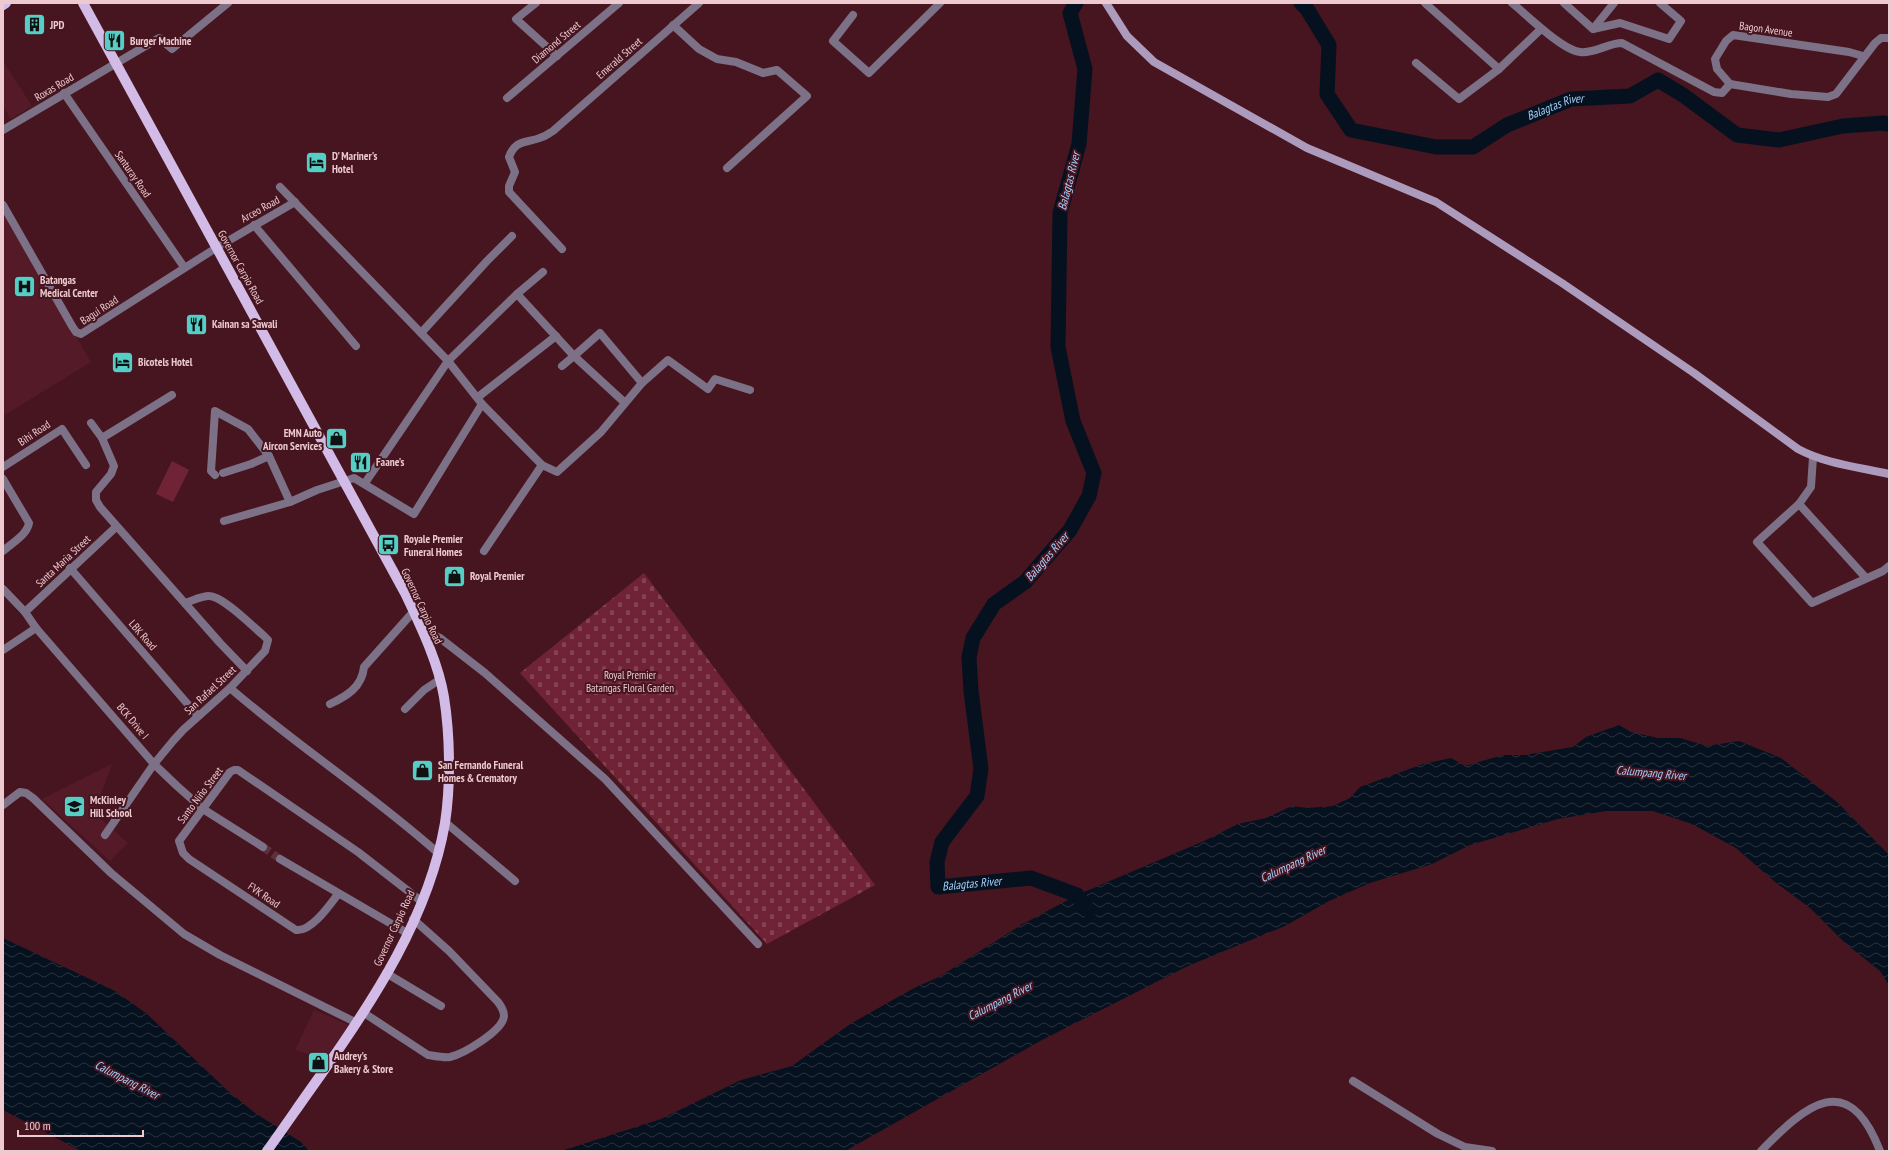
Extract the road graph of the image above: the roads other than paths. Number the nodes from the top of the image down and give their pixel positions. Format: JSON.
{"nodes":[{"id":1,"x":6,"y":3,"type":"edge"},
{"id":2,"x":83,"y":3,"type":"edge"},
{"id":3,"x":228,"y":3,"type":"edge"},
{"id":4,"x":536,"y":3,"type":"edge"},
{"id":5,"x":619,"y":3,"type":"edge"},
{"id":6,"x":699,"y":3,"type":"edge"},
{"id":7,"x":940,"y":3,"type":"edge"},
{"id":8,"x":1106,"y":3,"type":"edge"},
{"id":9,"x":1425,"y":3,"type":"edge"},
{"id":10,"x":1512,"y":3,"type":"edge"},
{"id":11,"x":1614,"y":3,"type":"edge"},
{"id":12,"x":1660,"y":3,"type":"edge"},
{"id":13,"x":1566,"y":4,"type":"edge"},
{"id":14,"x":3,"y":5,"type":"edge"},
{"id":15,"x":853,"y":15,"type":"dead end"},
{"id":16,"x":673,"y":25,"type":"junction"},
{"id":17,"x":1541,"y":28,"type":"junction"},
{"id":18,"x":1592,"y":29,"type":"junction"},
{"id":19,"x":1889,"y":38,"type":"edge"},
{"id":20,"x":556,"y":56,"type":"junction"},
{"id":21,"x":1863,"y":56,"type":"junction"},
{"id":22,"x":1416,"y":62,"type":"dead end"},
{"id":23,"x":117,"y":63,"type":"junction"},
{"id":24,"x":1499,"y":69,"type":"junction"},
{"id":25,"x":1730,"y":84,"type":"junction"},
{"id":26,"x":64,"y":93,"type":"junction"},
{"id":27,"x":508,"y":98,"type":"dead end"},
{"id":28,"x":3,"y":130,"type":"edge"},
{"id":29,"x":727,"y":168,"type":"dead end"},
{"id":30,"x":280,"y":187,"type":"dead end"},
{"id":31,"x":295,"y":202,"type":"junction"},
{"id":32,"x":3,"y":205,"type":"edge"},
{"id":33,"x":254,"y":225,"type":"junction"},
{"id":34,"x":512,"y":236,"type":"dead end"},
{"id":35,"x":216,"y":248,"type":"junction"},
{"id":36,"x":562,"y":248,"type":"dead end"},
{"id":37,"x":184,"y":267,"type":"junction"},
{"id":38,"x":543,"y":272,"type":"dead end"},
{"id":39,"x":517,"y":294,"type":"junction"},
{"id":40,"x":421,"y":333,"type":"junction"},
{"id":41,"x":556,"y":336,"type":"junction"},
{"id":42,"x":356,"y":346,"type":"dead end"},
{"id":43,"x":574,"y":356,"type":"junction"},
{"id":44,"x":448,"y":361,"type":"junction"},
{"id":45,"x":562,"y":366,"type":"dead end"},
{"id":46,"x":642,"y":383,"type":"junction"},
{"id":47,"x":750,"y":390,"type":"dead end"},
{"id":48,"x":172,"y":395,"type":"dead end"},
{"id":49,"x":480,"y":401,"type":"junction"},
{"id":50,"x":624,"y":402,"type":"junction"},
{"id":51,"x":91,"y":424,"type":"dead end"},
{"id":52,"x":102,"y":438,"type":"junction"},
{"id":53,"x":269,"y":456,"type":"junction"},
{"id":54,"x":1813,"y":457,"type":"junction"},
{"id":55,"x":86,"y":465,"type":"dead end"},
{"id":56,"x":542,"y":465,"type":"junction"},
{"id":57,"x":3,"y":467,"type":"edge"},
{"id":58,"x":1889,"y":474,"type":"edge"},
{"id":59,"x":3,"y":479,"type":"edge"},
{"id":60,"x":344,"y":481,"type":"junction"},
{"id":61,"x":365,"y":483,"type":"junction"},
{"id":62,"x":290,"y":502,"type":"junction"},
{"id":63,"x":1799,"y":504,"type":"junction"},
{"id":64,"x":224,"y":521,"type":"dead end"},
{"id":65,"x":116,"y":527,"type":"junction"},
{"id":66,"x":3,"y":550,"type":"edge"},
{"id":67,"x":484,"y":551,"type":"dead end"},
{"id":68,"x":1889,"y":566,"type":"edge"},
{"id":69,"x":70,"y":568,"type":"junction"},
{"id":70,"x":1866,"y":578,"type":"junction"},
{"id":71,"x":3,"y":589,"type":"edge"},
{"id":72,"x":185,"y":603,"type":"junction"},
{"id":73,"x":414,"y":611,"type":"junction"},
{"id":74,"x":25,"y":612,"type":"junction"},
{"id":75,"x":36,"y":628,"type":"junction"},
{"id":76,"x":422,"y":630,"type":"junction"},
{"id":77,"x":3,"y":650,"type":"edge"},
{"id":78,"x":247,"y":671,"type":"junction"},
{"id":79,"x":440,"y":680,"type":"junction"},
{"id":80,"x":230,"y":688,"type":"junction"},
{"id":81,"x":330,"y":704,"type":"dead end"},
{"id":82,"x":405,"y":709,"type":"dead end"},
{"id":83,"x":198,"y":716,"type":"junction"},
{"id":84,"x":154,"y":764,"type":"junction"},
{"id":85,"x":3,"y":805,"type":"edge"},
{"id":86,"x":203,"y":809,"type":"junction"},
{"id":87,"x":445,"y":822,"type":"junction"},
{"id":88,"x":105,"y":835,"type":"dead end"},
{"id":89,"x":179,"y":841,"type":"joint"},
{"id":90,"x":263,"y":847,"type":"tunnel mouth"},
{"id":91,"x":438,"y":853,"type":"junction"},
{"id":92,"x":280,"y":859,"type":"tunnel mouth"},
{"id":93,"x":515,"y":881,"type":"dead end"},
{"id":94,"x":338,"y":894,"type":"junction"},
{"id":95,"x":421,"y":901,"type":"junction"},
{"id":96,"x":413,"y":919,"type":"junction"},
{"id":97,"x":407,"y":933,"type":"junction"},
{"id":98,"x":758,"y":944,"type":"dead end"},
{"id":99,"x":386,"y":973,"type":"junction"},
{"id":100,"x":441,"y":1006,"type":"dead end"},
{"id":101,"x":364,"y":1013,"type":"junction"},
{"id":102,"x":357,"y":1023,"type":"junction"},
{"id":103,"x":1353,"y":1080,"type":"dead end"},
{"id":104,"x":266,"y":1151,"type":"edge"},
{"id":105,"x":1492,"y":1151,"type":"edge"},
{"id":106,"x":1762,"y":1151,"type":"edge"},
{"id":107,"x":1880,"y":1151,"type":"edge"}],
"edges":[{"from":1,"to":14,"type":"main road"},
{"from":2,"to":23,"type":"main road","name":"Governor Carpio Road"},
{"from":3,"to":23,"type":"street","name":"Roxas Road"},
{"from":4,"to":20,"type":"street"},
{"from":5,"to":20,"type":"street","name":"Diamond Street"},
{"from":6,"to":16,"type":"street","name":"Emerald Street"},
{"from":7,"to":15,"type":"street"},
{"from":8,"to":54,"type":"street"},
{"from":9,"to":24,"type":"street"},
{"from":10,"to":17,"type":"street"},
{"from":11,"to":18,"type":"street"},
{"from":12,"to":18,"type":"street"},
{"from":13,"to":18,"type":"street"},
{"from":16,"to":29,"type":"street"},
{"from":16,"to":36,"type":"street","name":"Emerald Street"},
{"from":17,"to":24,"type":"street"},
{"from":17,"to":25,"type":"street"},
{"from":19,"to":21,"type":"street"},
{"from":20,"to":27,"type":"street","name":"Diamond Street"},
{"from":21,"to":25,"type":"street"},
{"from":21,"to":25,"type":"street","name":"Bagon Avenue"},
{"from":22,"to":24,"type":"street"},
{"from":23,"to":26,"type":"street","name":"Roxas Road"},
{"from":23,"to":35,"type":"main road","name":"Governor Carpio Road"},
{"from":26,"to":28,"type":"street","name":"Roxas Road"},
{"from":26,"to":37,"type":"street","name":"Santuray Road"},
{"from":30,"to":31,"type":"street"},
{"from":31,"to":33,"type":"street","name":"Arceo Road"},
{"from":31,"to":40,"type":"street"},
{"from":32,"to":37,"type":"street","name":"Bagui Road"},
{"from":33,"to":35,"type":"street","name":"Arceo Road"},
{"from":33,"to":42,"type":"street"},
{"from":34,"to":40,"type":"street"},
{"from":35,"to":37,"type":"street","name":"Bagui Road"},
{"from":35,"to":60,"type":"main road","name":"Governor Carpio Road"},
{"from":38,"to":39,"type":"street"},
{"from":39,"to":41,"type":"street"},
{"from":39,"to":44,"type":"street"},
{"from":40,"to":44,"type":"street"},
{"from":41,"to":43,"type":"street"},
{"from":41,"to":49,"type":"street"},
{"from":43,"to":45,"type":"street"},
{"from":43,"to":46,"type":"street"},
{"from":43,"to":50,"type":"street"},
{"from":44,"to":49,"type":"street"},
{"from":44,"to":61,"type":"street"},
{"from":46,"to":47,"type":"street"},
{"from":46,"to":50,"type":"street"},
{"from":48,"to":52,"type":"street"},
{"from":49,"to":56,"type":"street"},
{"from":49,"to":61,"type":"street"},
{"from":50,"to":56,"type":"street"},
{"from":51,"to":52,"type":"street"},
{"from":52,"to":65,"type":"street"},
{"from":53,"to":53,"type":"street"},
{"from":53,"to":62,"type":"street"},
{"from":54,"to":58,"type":"street"},
{"from":54,"to":63,"type":"street"},
{"from":55,"to":57,"type":"street","name":"Bihi Road"},
{"from":56,"to":67,"type":"street"},
{"from":59,"to":66,"type":"street"},
{"from":60,"to":61,"type":"street"},
{"from":60,"to":62,"type":"street"},
{"from":60,"to":73,"type":"main road","name":"Governor Carpio Road"},
{"from":62,"to":64,"type":"street"},
{"from":63,"to":70,"type":"street"},
{"from":63,"to":70,"type":"street"},
{"from":65,"to":69,"type":"street","name":"Santa Maria Street"},
{"from":65,"to":72,"type":"street"},
{"from":68,"to":70,"type":"street"},
{"from":69,"to":74,"type":"street","name":"Santa Maria Street"},
{"from":69,"to":83,"type":"street","name":"LBK Road"},
{"from":71,"to":74,"type":"street","name":"BCK Drive I"},
{"from":72,"to":78,"type":"street"},
{"from":72,"to":78,"type":"street","name":"San Rafael Street"},
{"from":73,"to":76,"type":"main road","name":"Governor Carpio Road"},
{"from":73,"to":81,"type":"street"},
{"from":74,"to":75,"type":"street","name":"BCK Drive I"},
{"from":75,"to":77,"type":"street"},
{"from":75,"to":84,"type":"street","name":"BCK Drive I"},
{"from":76,"to":79,"type":"main road","name":"Governor Carpio Road"},
{"from":76,"to":98,"type":"street"},
{"from":78,"to":80,"type":"street","name":"San Rafael Street"},
{"from":79,"to":82,"type":"street"},
{"from":79,"to":87,"type":"main road","name":"Governor Carpio Road"},
{"from":80,"to":83,"type":"street","name":"San Rafael Street"},
{"from":80,"to":91,"type":"street"},
{"from":83,"to":84,"type":"street","name":"San Rafael Street"},
{"from":84,"to":86,"type":"street","name":"BCK Drive I"},
{"from":84,"to":88,"type":"street","name":"San Rafael Street"},
{"from":85,"to":102,"type":"street"},
{"from":86,"to":89,"type":"street","name":"Santo Niño Street"},
{"from":86,"to":90,"type":"street","name":"BCK Drive I"},
{"from":86,"to":95,"type":"street","name":"Santo Niño Street"},
{"from":87,"to":91,"type":"main road","name":"Governor Carpio Road"},
{"from":87,"to":93,"type":"street"},
{"from":89,"to":94,"type":"street","name":"FVK Road"},
{"from":91,"to":95,"type":"main road","name":"Governor Carpio Road"},
{"from":92,"to":94,"type":"street"},
{"from":94,"to":97,"type":"street"},
{"from":95,"to":96,"type":"main road","name":"Governor Carpio Road"},
{"from":96,"to":97,"type":"main road","name":"Governor Carpio Road"},
{"from":96,"to":101,"type":"street"},
{"from":97,"to":99,"type":"main road","name":"Governor Carpio Road"},
{"from":99,"to":100,"type":"street"},
{"from":99,"to":101,"type":"main road","name":"Governor Carpio Road"},
{"from":101,"to":102,"type":"main road","name":"Governor Carpio Road"},
{"from":102,"to":104,"type":"main road","name":"Governor Carpio Road"},
{"from":103,"to":105,"type":"street"},
{"from":106,"to":107,"type":"street"}]}
